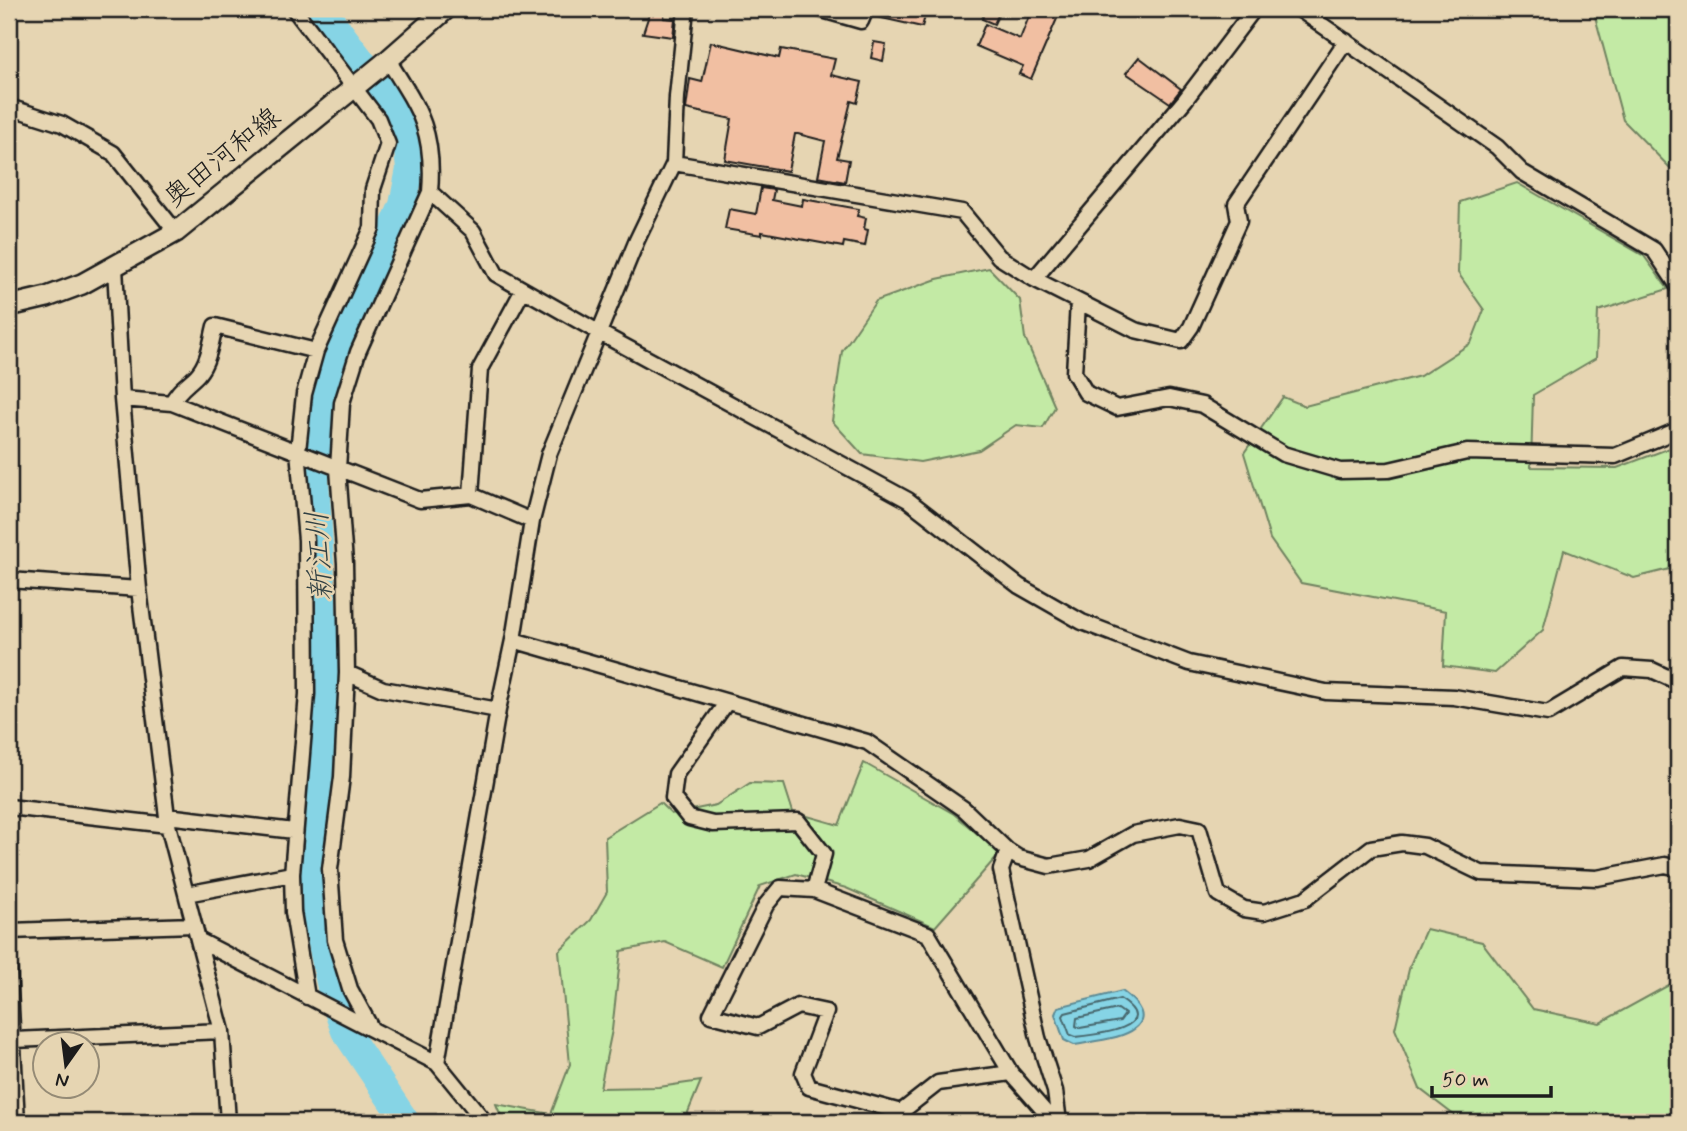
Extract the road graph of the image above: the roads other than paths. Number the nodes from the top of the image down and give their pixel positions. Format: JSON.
{"nodes":[{"id":1,"x":294,"y":9,"type":"edge"},
{"id":2,"x":446,"y":9,"type":"edge"},
{"id":3,"x":686,"y":9,"type":"edge"},
{"id":4,"x":819,"y":9,"type":"edge"},
{"id":5,"x":866,"y":9,"type":"edge"},
{"id":6,"x":1254,"y":9,"type":"edge"},
{"id":7,"x":1299,"y":9,"type":"edge"},
{"id":8,"x":1346,"y":41,"type":"junction"},
{"id":9,"x":387,"y":60,"type":"junction"},
{"id":10,"x":353,"y":88,"type":"junction"},
{"id":11,"x":9,"y":107,"type":"edge"},
{"id":12,"x":674,"y":163,"type":"junction"},
{"id":13,"x":430,"y":192,"type":"junction"},
{"id":14,"x":176,"y":232,"type":"junction"},
{"id":15,"x":114,"y":267,"type":"junction"},
{"id":16,"x":1034,"y":279,"type":"junction"},
{"id":17,"x":1678,"y":286,"type":"edge"},
{"id":18,"x":523,"y":290,"type":"junction"},
{"id":19,"x":1077,"y":302,"type":"junction"},
{"id":20,"x":9,"y":306,"type":"edge"},
{"id":21,"x":600,"y":333,"type":"junction"},
{"id":22,"x":316,"y":351,"type":"junction"},
{"id":23,"x":122,"y":399,"type":"junction"},
{"id":24,"x":172,"y":402,"type":"junction"},
{"id":25,"x":1678,"y":430,"type":"edge"},
{"id":26,"x":298,"y":451,"type":"junction"},
{"id":27,"x":334,"y":468,"type":"junction"},
{"id":28,"x":471,"y":495,"type":"junction"},
{"id":29,"x":532,"y":521,"type":"junction"},
{"id":30,"x":9,"y":580,"type":"edge"},
{"id":31,"x":139,"y":589,"type":"junction"},
{"id":32,"x":513,"y":640,"type":"junction"},
{"id":33,"x":347,"y":673,"type":"junction"},
{"id":34,"x":1678,"y":682,"type":"edge"},
{"id":35,"x":727,"y":702,"type":"junction"},
{"id":36,"x":498,"y":710,"type":"junction"},
{"id":37,"x":9,"y":807,"type":"edge"},
{"id":38,"x":167,"y":821,"type":"junction"},
{"id":39,"x":294,"y":831,"type":"junction"},
{"id":40,"x":1008,"y":851,"type":"junction"},
{"id":41,"x":1678,"y":868,"type":"edge"},
{"id":42,"x":292,"y":874,"type":"junction"},
{"id":43,"x":814,"y":890,"type":"junction"},
{"id":44,"x":186,"y":894,"type":"junction"},
{"id":45,"x":194,"y":925,"type":"junction"},
{"id":46,"x":9,"y":931,"type":"edge"},
{"id":47,"x":200,"y":941,"type":"junction"},
{"id":48,"x":9,"y":970,"type":"edge"},
{"id":49,"x":307,"y":997,"type":"junction"},
{"id":50,"x":371,"y":1028,"type":"junction"},
{"id":51,"x":222,"y":1031,"type":"junction"},
{"id":52,"x":14,"y":1040,"type":"junction"},
{"id":53,"x":437,"y":1063,"type":"junction"},
{"id":54,"x":1011,"y":1073,"type":"junction"},
{"id":55,"x":17,"y":1122,"type":"edge"},
{"id":56,"x":228,"y":1122,"type":"edge"},
{"id":57,"x":485,"y":1122,"type":"edge"},
{"id":58,"x":1057,"y":1122,"type":"edge"}],
"edges":[{"from":1,"to":10,"type":"street"},
{"from":2,"to":9,"type":"main road","name":"奥田河和線"},
{"from":3,"to":12,"type":"street"},
{"from":4,"to":5,"type":"street"},
{"from":6,"to":16,"type":"street"},
{"from":7,"to":8,"type":"street"},
{"from":8,"to":17,"type":"street"},
{"from":8,"to":19,"type":"street"},
{"from":9,"to":10,"type":"main road","name":"奥田河和線"},
{"from":9,"to":13,"type":"street"},
{"from":10,"to":14,"type":"main road","name":"奥田河和線"},
{"from":10,"to":22,"type":"street"},
{"from":11,"to":14,"type":"street"},
{"from":12,"to":16,"type":"street"},
{"from":12,"to":21,"type":"street"},
{"from":13,"to":18,"type":"street"},
{"from":13,"to":27,"type":"street"},
{"from":14,"to":15,"type":"main road","name":"奥田河和線"},
{"from":15,"to":20,"type":"main road","name":"奥田河和線"},
{"from":15,"to":23,"type":"street"},
{"from":16,"to":19,"type":"street"},
{"from":18,"to":21,"type":"street"},
{"from":18,"to":28,"type":"street"},
{"from":19,"to":25,"type":"street"},
{"from":21,"to":29,"type":"street"},
{"from":21,"to":34,"type":"street"},
{"from":22,"to":24,"type":"street"},
{"from":22,"to":26,"type":"street"},
{"from":23,"to":24,"type":"street"},
{"from":23,"to":31,"type":"street"},
{"from":24,"to":26,"type":"street"},
{"from":26,"to":27,"type":"street"},
{"from":26,"to":39,"type":"street"},
{"from":27,"to":28,"type":"street"},
{"from":27,"to":33,"type":"street"},
{"from":28,"to":29,"type":"street"},
{"from":29,"to":32,"type":"street"},
{"from":30,"to":31,"type":"street"},
{"from":31,"to":38,"type":"street"},
{"from":32,"to":35,"type":"street"},
{"from":32,"to":36,"type":"street"},
{"from":33,"to":36,"type":"street"},
{"from":33,"to":50,"type":"street"},
{"from":35,"to":40,"type":"street"},
{"from":35,"to":43,"type":"street"},
{"from":36,"to":53,"type":"street"},
{"from":37,"to":38,"type":"street"},
{"from":38,"to":39,"type":"street"},
{"from":38,"to":44,"type":"street"},
{"from":39,"to":42,"type":"street"},
{"from":40,"to":41,"type":"street"},
{"from":40,"to":58,"type":"street"},
{"from":42,"to":44,"type":"street"},
{"from":42,"to":49,"type":"street"},
{"from":43,"to":54,"type":"street"},
{"from":43,"to":54,"type":"street"},
{"from":44,"to":45,"type":"street"},
{"from":45,"to":46,"type":"street"},
{"from":45,"to":47,"type":"street"},
{"from":47,"to":49,"type":"street"},
{"from":47,"to":51,"type":"street"},
{"from":48,"to":52,"type":"street"},
{"from":49,"to":50,"type":"street"},
{"from":50,"to":53,"type":"street"},
{"from":51,"to":52,"type":"street"},
{"from":51,"to":56,"type":"street"},
{"from":52,"to":55,"type":"street"},
{"from":53,"to":57,"type":"street"},
{"from":54,"to":58,"type":"street"}]}
